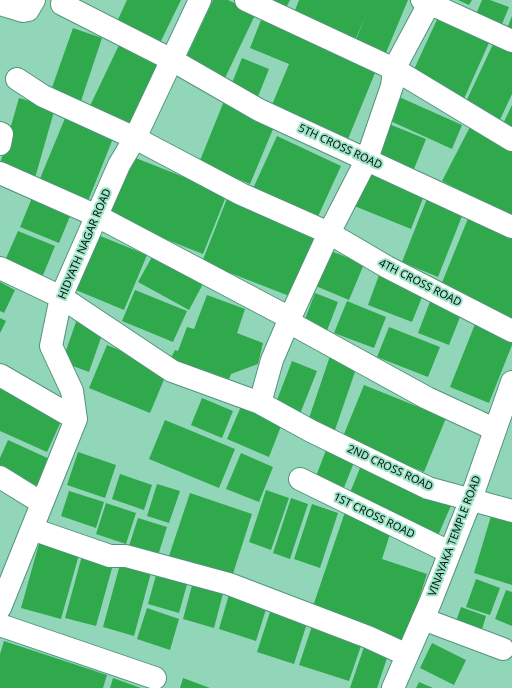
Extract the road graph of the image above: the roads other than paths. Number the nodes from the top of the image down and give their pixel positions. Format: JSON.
{"nodes":[{"id":1,"x":34,"y":0,"type":"edge"},
{"id":2,"x":200,"y":0,"type":"edge"},
{"id":3,"x":246,"y":0,"type":"edge"},
{"id":4,"x":428,"y":1,"type":"edge"},
{"id":5,"x":0,"y":4,"type":"edge"},
{"id":6,"x":62,"y":4,"type":"dead end"},
{"id":7,"x":512,"y":41,"type":"edge"},
{"id":8,"x":172,"y":60,"type":"junction"},
{"id":9,"x":394,"y":69,"type":"junction"},
{"id":10,"x":17,"y":79,"type":"dead end"},
{"id":11,"x":0,"y":133,"type":"edge"},
{"id":12,"x":135,"y":138,"type":"junction"},
{"id":13,"x":512,"y":140,"type":"edge"},
{"id":14,"x":0,"y":144,"type":"edge"},
{"id":15,"x":367,"y":159,"type":"junction"},
{"id":16,"x":0,"y":173,"type":"edge"},
{"id":17,"x":97,"y":216,"type":"junction"},
{"id":18,"x":512,"y":228,"type":"edge"},
{"id":19,"x":329,"y":233,"type":"junction"},
{"id":20,"x":0,"y":268,"type":"edge"},
{"id":21,"x":61,"y":297,"type":"junction"},
{"id":22,"x":290,"y":318,"type":"junction"},
{"id":23,"x":512,"y":331,"type":"edge"},
{"id":24,"x":0,"y":375,"type":"edge"},
{"id":25,"x":512,"y":382,"type":"edge"},
{"id":26,"x":260,"y":403,"type":"junction"},
{"id":27,"x":76,"y":419,"type":"junction"},
{"id":28,"x":494,"y":429,"type":"junction"},
{"id":29,"x":0,"y":477,"type":"edge"},
{"id":30,"x":300,"y":479,"type":"dead end"},
{"id":31,"x":471,"y":500,"type":"junction"},
{"id":32,"x":42,"y":503,"type":"junction"},
{"id":33,"x":512,"y":511,"type":"edge"},
{"id":34,"x":32,"y":530,"type":"junction"},
{"id":35,"x":449,"y":552,"type":"junction"},
{"id":36,"x":9,"y":561,"type":"edge"},
{"id":37,"x":0,"y":608,"type":"edge"},
{"id":38,"x":423,"y":619,"type":"junction"},
{"id":39,"x":0,"y":625,"type":"edge"},
{"id":40,"x":503,"y":649,"type":"dead end"},
{"id":41,"x":407,"y":655,"type":"junction"},
{"id":42,"x":155,"y":678,"type":"dead end"},
{"id":43,"x":393,"y":688,"type":"edge"}],
"edges":[{"from":1,"to":5,"type":"street"},
{"from":2,"to":8,"type":"street","name":"HIDYATH NAGAR ROAD"},
{"from":3,"to":9,"type":"street"},
{"from":4,"to":7,"type":"street"},
{"from":4,"to":9,"type":"street"},
{"from":6,"to":8,"type":"street","name":"5TH CROSS ROAD"},
{"from":8,"to":12,"type":"street","name":"HIDYATH NAGAR ROAD"},
{"from":8,"to":15,"type":"street","name":"5TH CROSS ROAD"},
{"from":9,"to":13,"type":"street"},
{"from":9,"to":15,"type":"street"},
{"from":10,"to":12,"type":"street","name":"4TH CROSS ROAD"},
{"from":11,"to":14,"type":"street"},
{"from":12,"to":17,"type":"street","name":"HIDYATH NAGAR ROAD"},
{"from":12,"to":19,"type":"street","name":"4TH CROSS ROAD"},
{"from":15,"to":18,"type":"street","name":"5TH CROSS ROAD"},
{"from":15,"to":19,"type":"street"},
{"from":16,"to":17,"type":"street"},
{"from":17,"to":21,"type":"street","name":"HIDYATH NAGAR ROAD"},
{"from":17,"to":22,"type":"street"},
{"from":19,"to":22,"type":"street"},
{"from":19,"to":23,"type":"street","name":"4TH CROSS ROAD"},
{"from":20,"to":21,"type":"street","name":"2ND CROSS ROAD"},
{"from":21,"to":26,"type":"street","name":"2ND CROSS ROAD"},
{"from":21,"to":27,"type":"street","name":"HIDYATH NAGAR ROAD"},
{"from":22,"to":26,"type":"street"},
{"from":22,"to":28,"type":"street"},
{"from":24,"to":27,"type":"street"},
{"from":25,"to":28,"type":"street","name":"VINAYAKA TEMPLE ROAD"},
{"from":26,"to":31,"type":"street","name":"2ND CROSS ROAD"},
{"from":27,"to":32,"type":"street"},
{"from":28,"to":31,"type":"street","name":"VINAYAKA TEMPLE ROAD"},
{"from":29,"to":32,"type":"street"},
{"from":30,"to":35,"type":"street","name":"1ST CROSS ROAD"},
{"from":31,"to":33,"type":"street","name":"2ND CROSS ROAD"},
{"from":31,"to":35,"type":"street","name":"VINAYAKA TEMPLE ROAD"},
{"from":32,"to":34,"type":"street"},
{"from":34,"to":36,"type":"street"},
{"from":34,"to":41,"type":"street"},
{"from":35,"to":38,"type":"street","name":"VINAYAKA TEMPLE ROAD"},
{"from":36,"to":37,"type":"street"},
{"from":38,"to":40,"type":"street"},
{"from":38,"to":41,"type":"street","name":"VINAYAKA TEMPLE ROAD"},
{"from":39,"to":42,"type":"street"},
{"from":41,"to":43,"type":"street","name":"VINAYAKA TEMPLE ROAD"}]}
